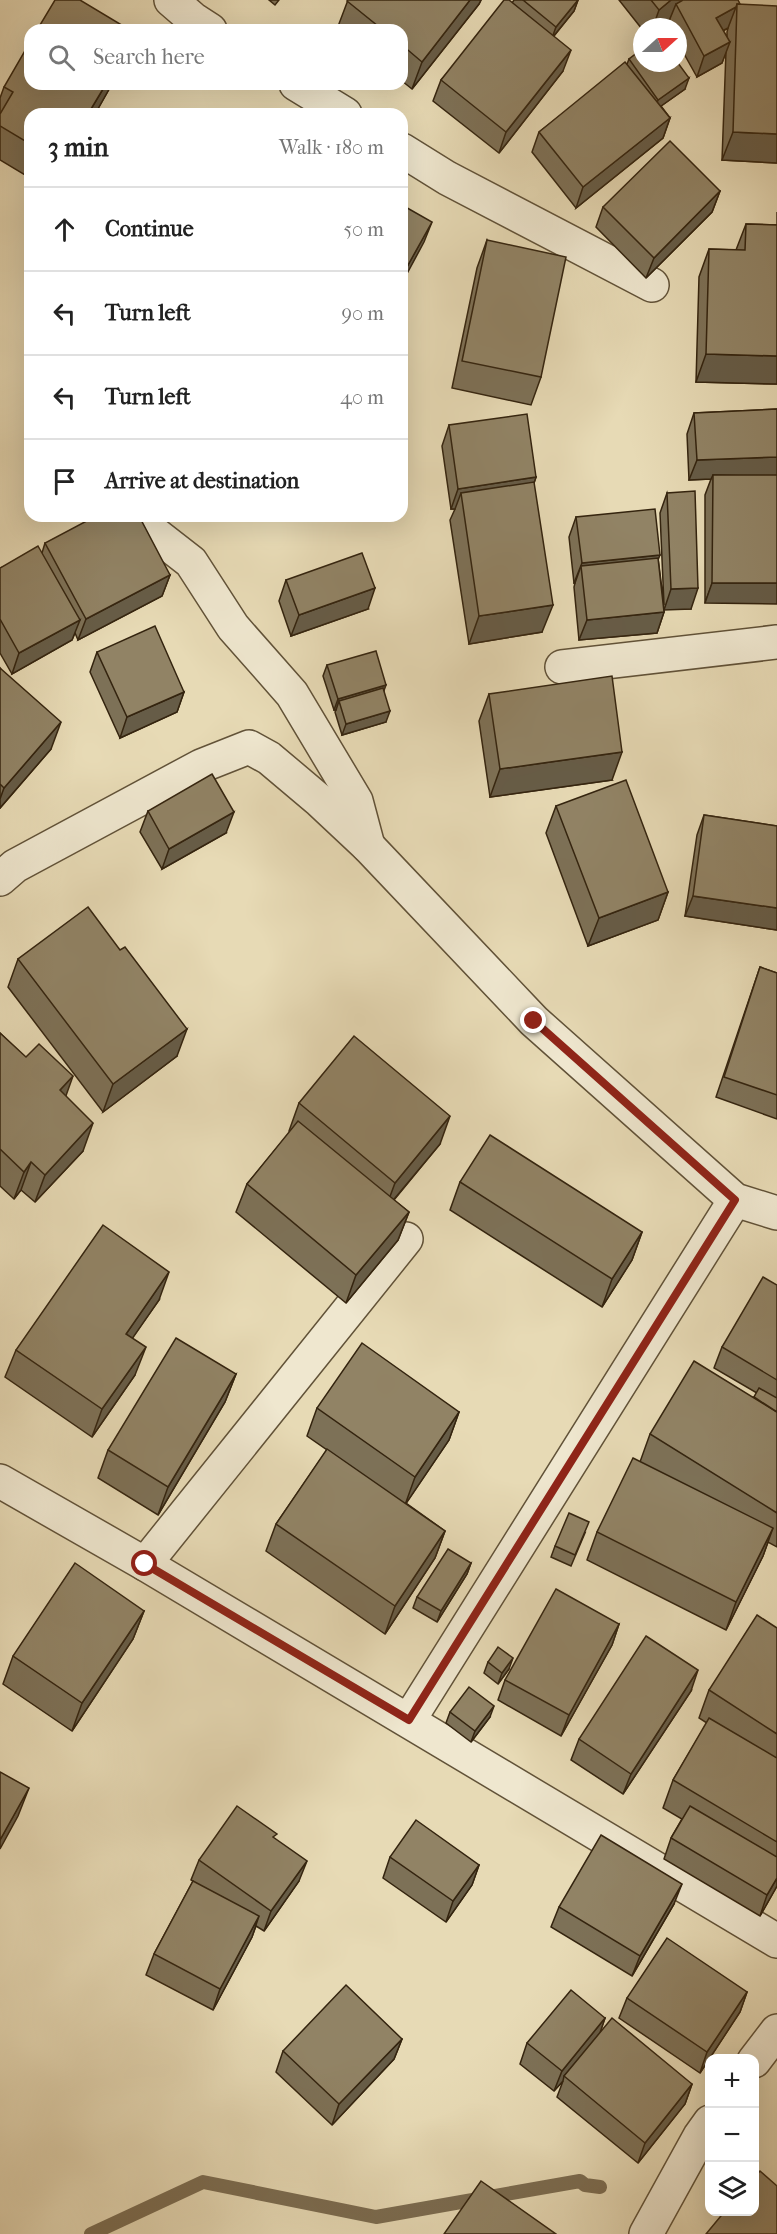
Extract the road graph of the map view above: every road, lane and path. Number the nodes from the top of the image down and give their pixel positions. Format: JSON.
{"nodes":[{"id":1,"x":171,"y":0,"type":"edge"},
{"id":2,"x":201,"y":24,"type":"edge"},
{"id":3,"x":307,"y":90,"type":"edge"},
{"id":4,"x":335,"y":108,"type":"edge"},
{"id":5,"x":408,"y":154,"type":"edge"},
{"id":6,"x":652,"y":285,"type":"dead end"},
{"id":7,"x":140,"y":522,"type":"edge"},
{"id":8,"x":777,"y":642,"type":"edge"},
{"id":9,"x":562,"y":668,"type":"dead end"},
{"id":10,"x":368,"y":846,"type":"junction"},
{"id":11,"x":0,"y":879,"type":"edge"},
{"id":12,"x":735,"y":1200,"type":"junction"},
{"id":13,"x":777,"y":1214,"type":"edge"},
{"id":14,"x":406,"y":1239,"type":"edge"},
{"id":15,"x":0,"y":1481,"type":"edge"},
{"id":16,"x":145,"y":1564,"type":"junction"},
{"id":17,"x":409,"y":1720,"type":"junction"},
{"id":18,"x":777,"y":1941,"type":"edge"},
{"id":19,"x":777,"y":2031,"type":"edge"},
{"id":20,"x":759,"y":2054,"type":"edge"},
{"id":21,"x":705,"y":2136,"type":"edge"},
{"id":22,"x":645,"y":2234,"type":"edge"}],
"edges":[{"from":1,"to":2,"type":"street"},
{"from":3,"to":4,"type":"street"},
{"from":5,"to":6,"type":"street"},
{"from":7,"to":10,"type":"street"},
{"from":8,"to":9,"type":"street"},
{"from":10,"to":11,"type":"street"},
{"from":10,"to":12,"type":"street"},
{"from":12,"to":13,"type":"street"},
{"from":12,"to":17,"type":"street"},
{"from":14,"to":16,"type":"street"},
{"from":15,"to":16,"type":"street"},
{"from":16,"to":17,"type":"street"},
{"from":17,"to":18,"type":"street"},
{"from":19,"to":20,"type":"street"},
{"from":21,"to":22,"type":"street"}]}
